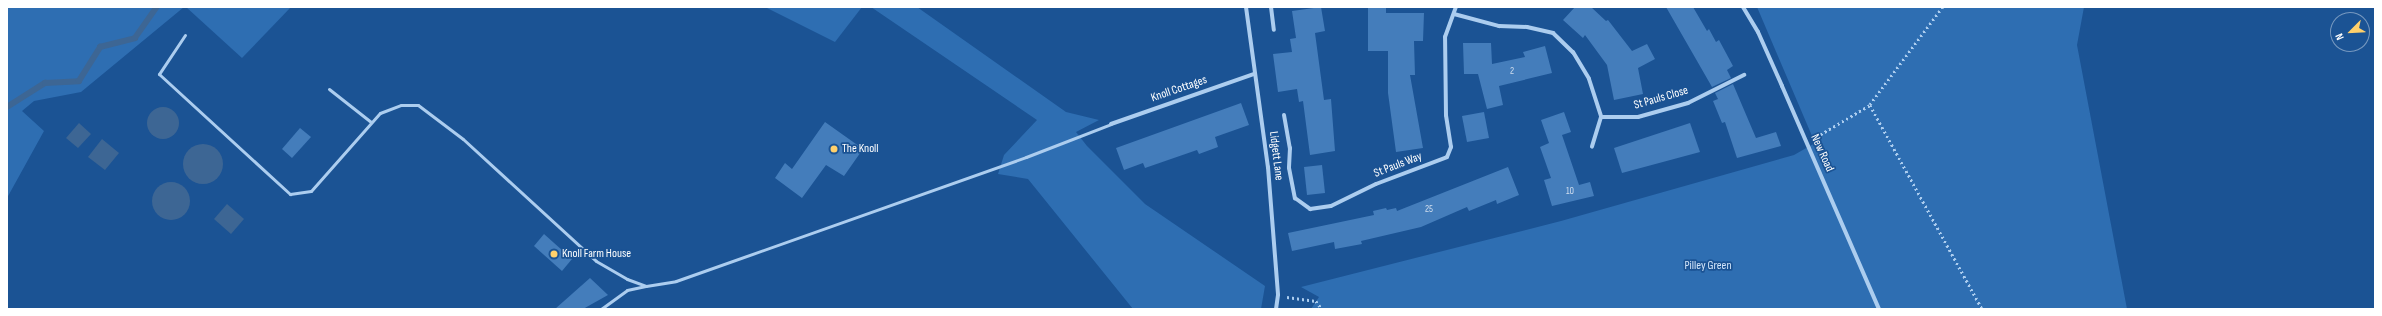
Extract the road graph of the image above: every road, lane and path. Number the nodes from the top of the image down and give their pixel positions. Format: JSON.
{"nodes":[{"id":1,"x":1246,"y":7,"type":"edge"},
{"id":2,"x":1271,"y":7,"type":"edge"},
{"id":3,"x":1456,"y":7,"type":"edge"},
{"id":4,"x":1743,"y":7,"type":"edge"},
{"id":5,"x":1943,"y":7,"type":"edge"},
{"id":6,"x":1454,"y":14,"type":"junction"},
{"id":7,"x":1274,"y":30,"type":"dead end"},
{"id":8,"x":185,"y":35,"type":"dead end"},
{"id":9,"x":1254,"y":74,"type":"junction"},
{"id":10,"x":1744,"y":75,"type":"dead end"},
{"id":11,"x":329,"y":89,"type":"dead end"},
{"id":12,"x":1870,"y":105,"type":"junction"},
{"id":13,"x":1284,"y":115,"type":"dead end"},
{"id":14,"x":1601,"y":117,"type":"junction"},
{"id":15,"x":371,"y":122,"type":"junction"},
{"id":16,"x":1111,"y":124,"type":"joint"},
{"id":17,"x":1807,"y":143,"type":"junction"},
{"id":18,"x":1592,"y":147,"type":"dead end"},
{"id":19,"x":646,"y":286,"type":"junction"},
{"id":20,"x":1278,"y":295,"type":"junction"},
{"id":21,"x":601,"y":309,"type":"edge"},
{"id":22,"x":1276,"y":309,"type":"edge"},
{"id":23,"x":1322,"y":309,"type":"edge"},
{"id":24,"x":1879,"y":309,"type":"edge"},
{"id":25,"x":1982,"y":309,"type":"edge"}],
"edges":[{"from":1,"to":9,"type":"street","name":"Lidgett Lane"},
{"from":2,"to":7,"type":"street"},
{"from":3,"to":6,"type":"street","name":"St Pauls Way"},
{"from":4,"to":17,"type":"street","name":"New Road"},
{"from":5,"to":12,"type":"path"},
{"from":6,"to":13,"type":"street","name":"St Pauls Way"},
{"from":6,"to":14,"type":"street"},
{"from":8,"to":15,"type":"lane"},
{"from":9,"to":16,"type":"street","name":"Knoll Cottages"},
{"from":9,"to":20,"type":"street","name":"Lidgett Lane"},
{"from":10,"to":14,"type":"street","name":"St Pauls Close"},
{"from":11,"to":15,"type":"lane"},
{"from":12,"to":17,"type":"path"},
{"from":12,"to":25,"type":"path"},
{"from":14,"to":18,"type":"street"},
{"from":15,"to":19,"type":"lane"},
{"from":16,"to":19,"type":"lane"},
{"from":17,"to":24,"type":"street","name":"New Road"},
{"from":19,"to":21,"type":"lane"},
{"from":20,"to":22,"type":"street","name":"Lidgett Lane"},
{"from":20,"to":23,"type":"path"}]}
